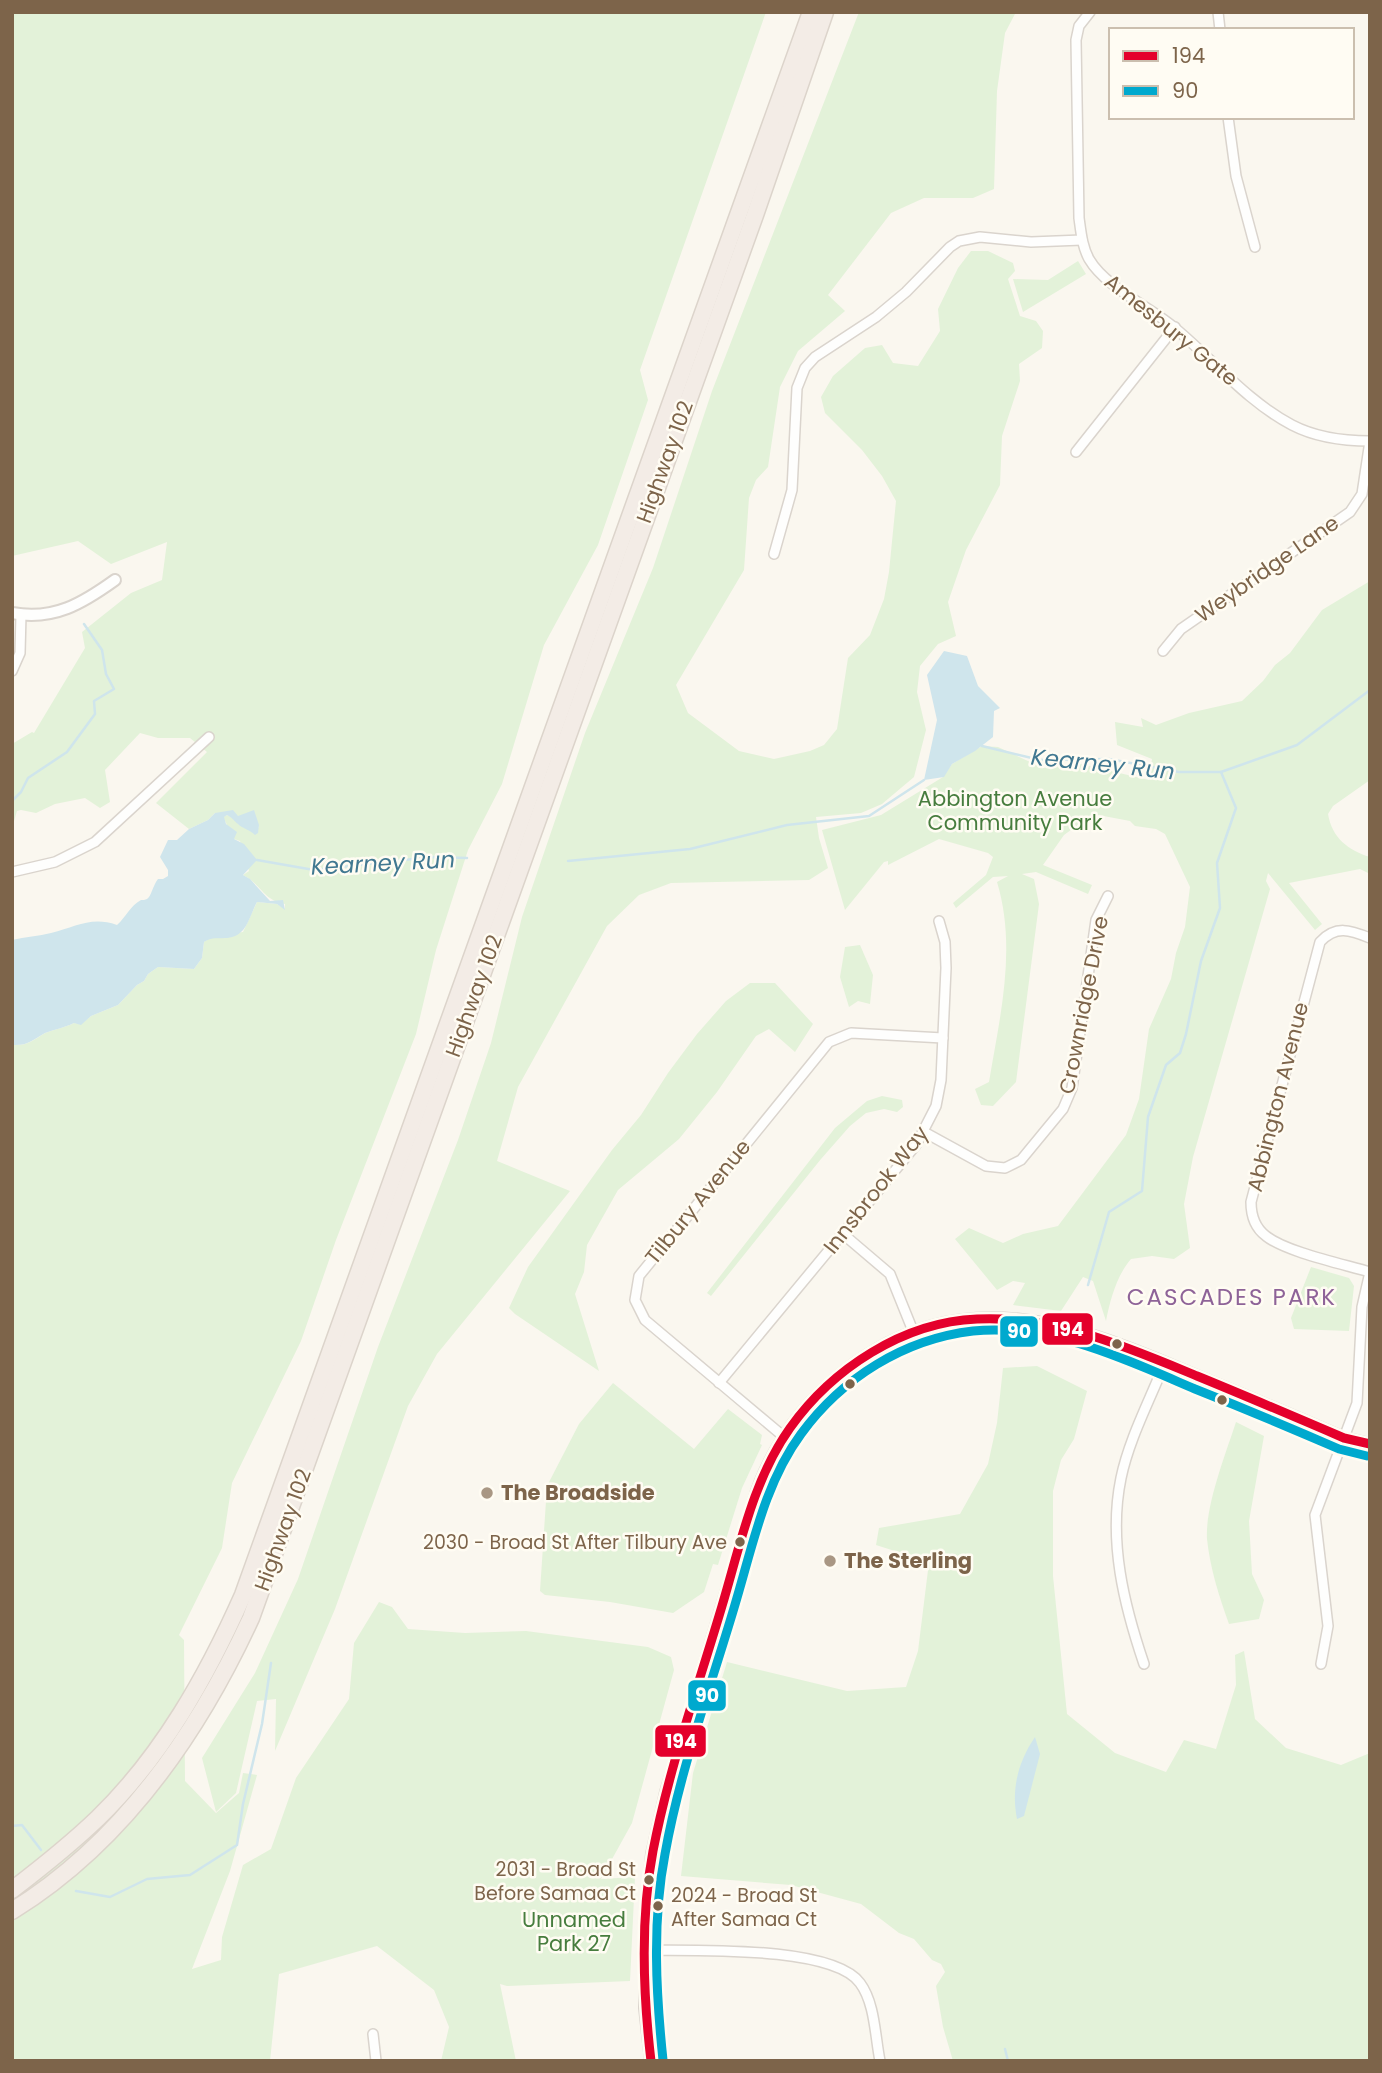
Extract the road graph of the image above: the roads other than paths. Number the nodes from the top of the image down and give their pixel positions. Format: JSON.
{"nodes":[{"id":1,"x":811,"y":12,"type":"edge"},
{"id":2,"x":825,"y":12,"type":"edge"},
{"id":3,"x":1090,"y":12,"type":"edge"},
{"id":4,"x":1228,"y":119,"type":"edge"},
{"id":5,"x":1082,"y":240,"type":"junction"},
{"id":6,"x":1255,"y":247,"type":"dead end"},
{"id":7,"x":1175,"y":327,"type":"junction"},
{"id":8,"x":1370,"y":441,"type":"edge"},
{"id":9,"x":1076,"y":452,"type":"dead end"},
{"id":10,"x":774,"y":554,"type":"dead end"},
{"id":11,"x":115,"y":579,"type":"dead end"},
{"id":12,"x":17,"y":613,"type":"edge"},
{"id":13,"x":1163,"y":651,"type":"dead end"},
{"id":14,"x":12,"y":671,"type":"edge"},
{"id":15,"x":209,"y":737,"type":"dead end"},
{"id":16,"x":12,"y":872,"type":"edge"},
{"id":17,"x":1108,"y":896,"type":"dead end"},
{"id":18,"x":939,"y":921,"type":"dead end"},
{"id":19,"x":1370,"y":938,"type":"edge"},
{"id":20,"x":943,"y":1038,"type":"junction"},
{"id":21,"x":924,"y":1132,"type":"junction"},
{"id":22,"x":843,"y":1234,"type":"junction"},
{"id":23,"x":1370,"y":1272,"type":"edge"},
{"id":24,"x":913,"y":1331,"type":"junction"},
{"id":25,"x":1165,"y":1362,"type":"junction"},
{"id":26,"x":719,"y":1383,"type":"junction"},
{"id":27,"x":783,"y":1436,"type":"junction"},
{"id":28,"x":1344,"y":1438,"type":"junction"},
{"id":29,"x":1370,"y":1444,"type":"edge"},
{"id":30,"x":1144,"y":1664,"type":"dead end"},
{"id":31,"x":1321,"y":1664,"type":"dead end"},
{"id":32,"x":12,"y":1890,"type":"edge"},
{"id":33,"x":12,"y":1911,"type":"edge"},
{"id":34,"x":646,"y":1950,"type":"junction"},
{"id":35,"x":373,"y":2034,"type":"dead end"},
{"id":36,"x":376,"y":2061,"type":"edge"},
{"id":37,"x":651,"y":2061,"type":"edge"},
{"id":38,"x":880,"y":2061,"type":"edge"}],
"edges":[{"from":1,"to":32,"type":"highway","name":"Highway 102"},
{"from":2,"to":33,"type":"highway","name":"Highway 102"},
{"from":3,"to":5,"type":"street","name":"Amesbury Gate"},
{"from":4,"to":6,"type":"street"},
{"from":5,"to":7,"type":"street","name":"Amesbury Gate"},
{"from":5,"to":10,"type":"street"},
{"from":7,"to":8,"type":"street","name":"Amesbury Gate"},
{"from":7,"to":9,"type":"street"},
{"from":8,"to":13,"type":"street","name":"Weybridge Lane"},
{"from":11,"to":12,"type":"street"},
{"from":12,"to":14,"type":"street"},
{"from":15,"to":16,"type":"street"},
{"from":17,"to":21,"type":"street","name":"Crownridge Drive"},
{"from":18,"to":20,"type":"street","name":"Innsbrook Way"},
{"from":19,"to":23,"type":"street","name":"Abbington Avenue"},
{"from":20,"to":21,"type":"street","name":"Innsbrook Way"},
{"from":20,"to":26,"type":"street","name":"Tilbury Avenue"},
{"from":21,"to":22,"type":"street","name":"Innsbrook Way"},
{"from":22,"to":24,"type":"street"},
{"from":22,"to":26,"type":"street","name":"Innsbrook Way"},
{"from":23,"to":28,"type":"street"},
{"from":24,"to":25,"type":"street"},
{"from":24,"to":27,"type":"street"},
{"from":25,"to":28,"type":"street"},
{"from":25,"to":30,"type":"street"},
{"from":26,"to":27,"type":"street","name":"Tilbury Avenue"},
{"from":27,"to":34,"type":"street"},
{"from":28,"to":29,"type":"street"},
{"from":28,"to":31,"type":"street"},
{"from":34,"to":37,"type":"street"},
{"from":34,"to":38,"type":"street"},
{"from":35,"to":36,"type":"street"}]}
